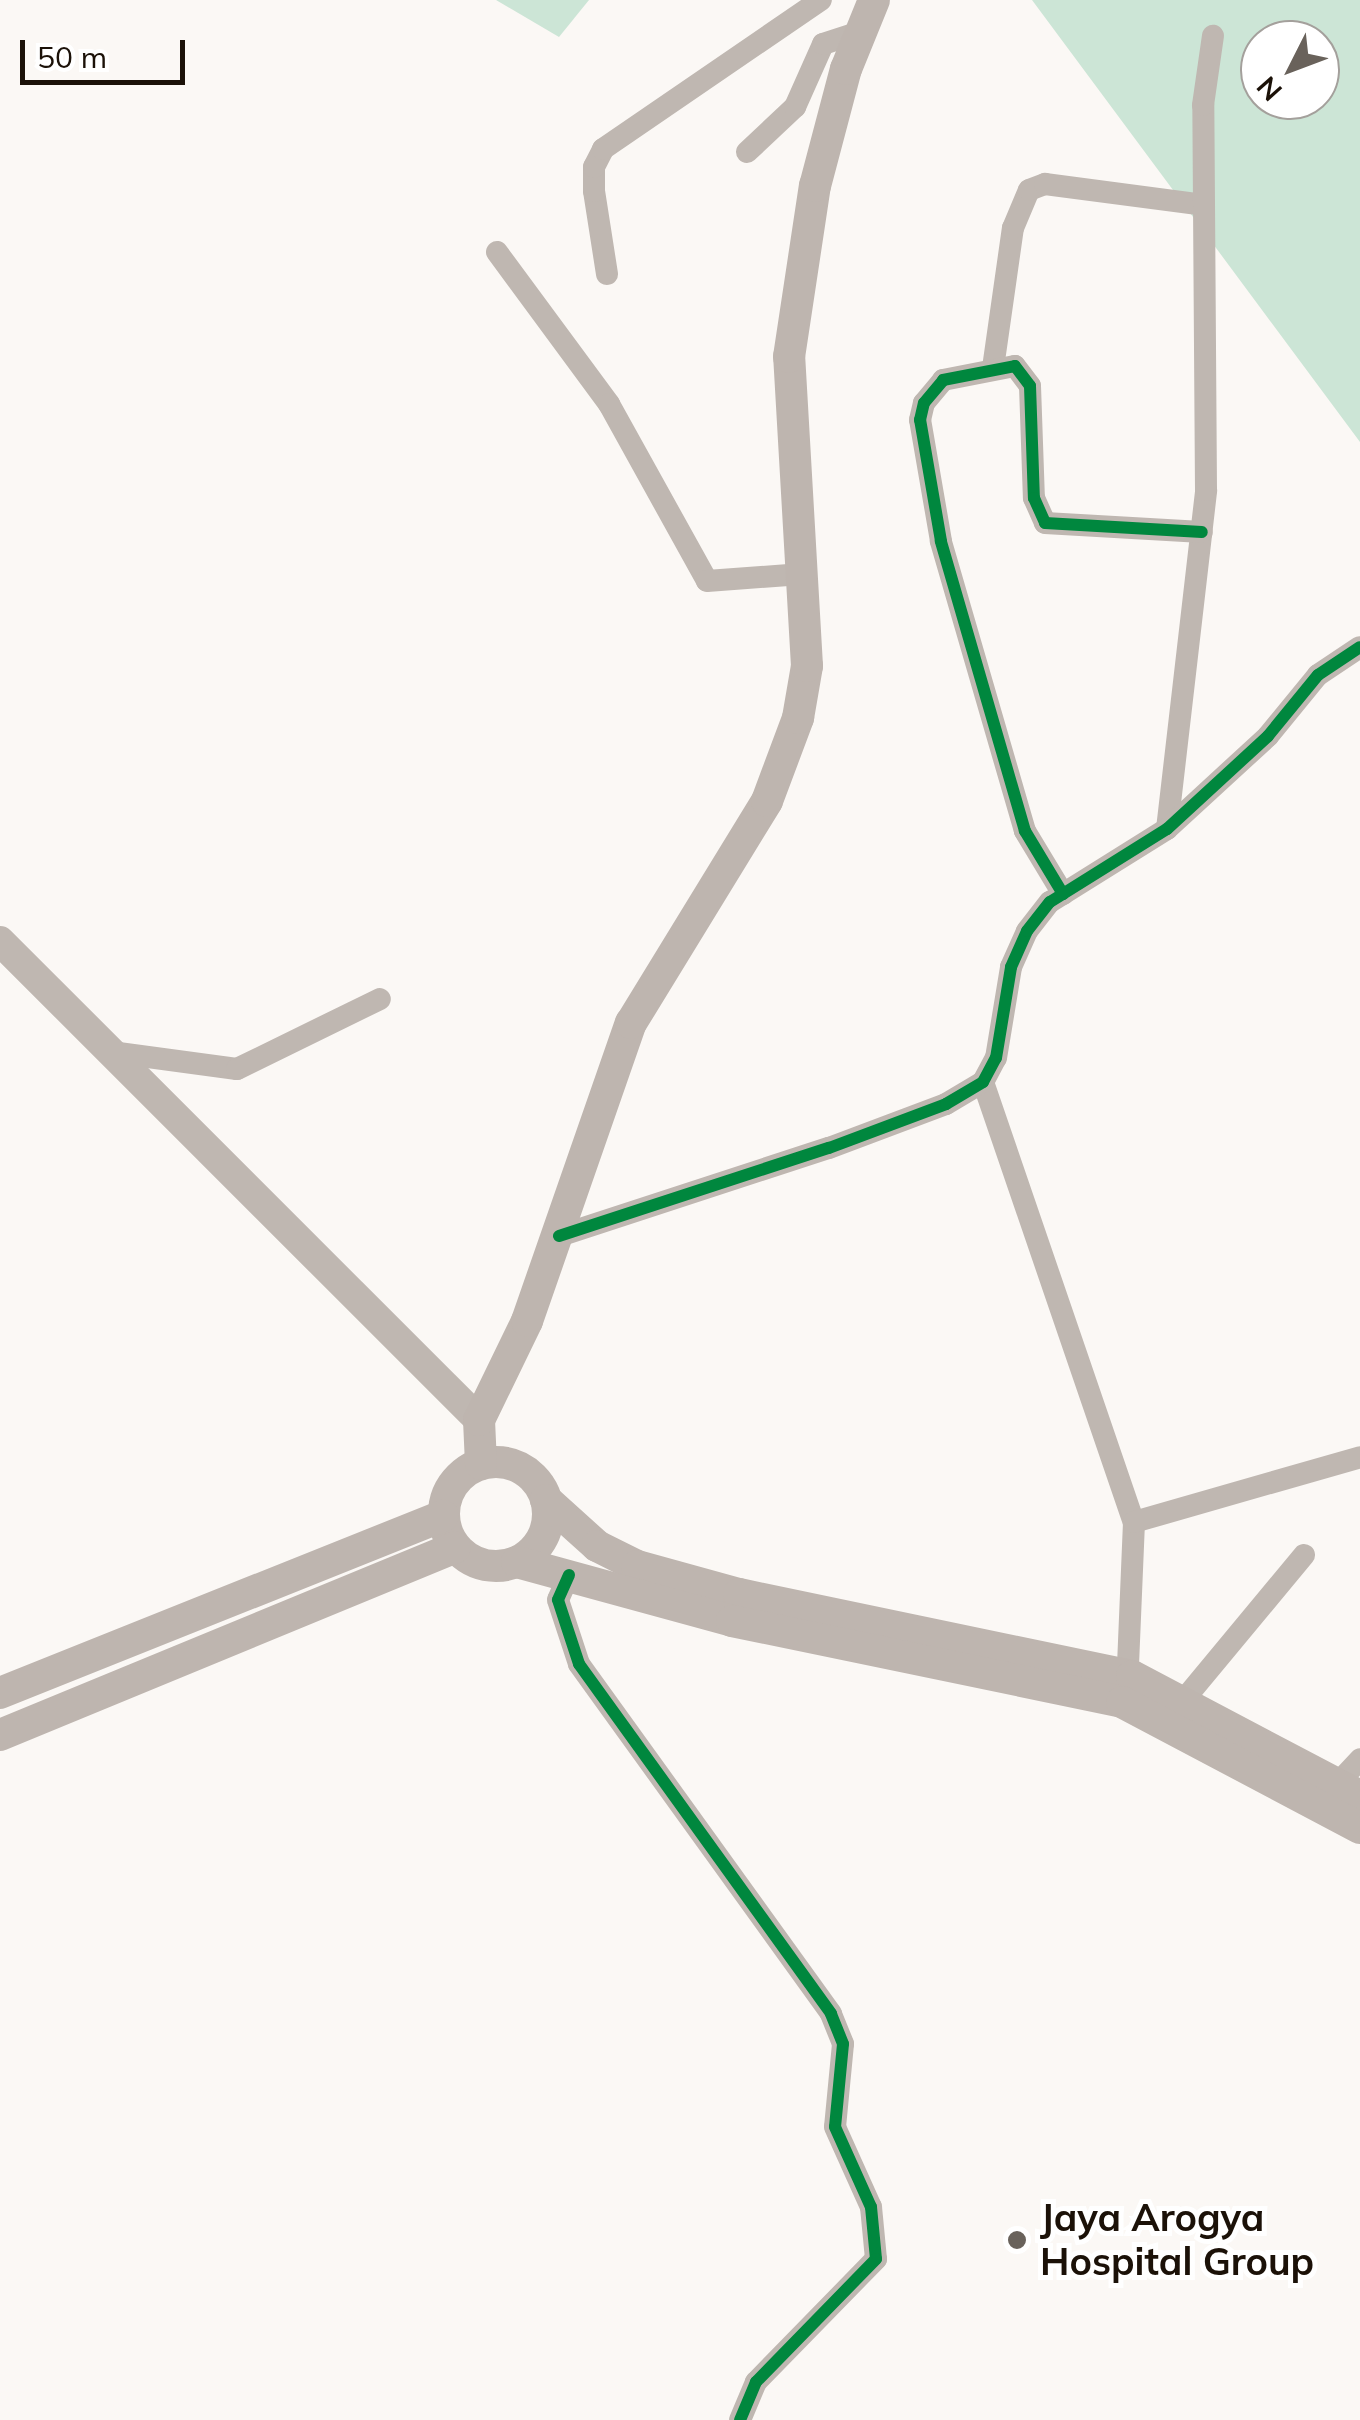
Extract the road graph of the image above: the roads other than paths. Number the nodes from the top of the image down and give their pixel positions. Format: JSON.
{"nodes":[{"id":1,"x":821,"y":0,"type":"edge"},
{"id":2,"x":864,"y":13,"type":"edge"},
{"id":3,"x":1213,"y":36,"type":"dead end"},
{"id":4,"x":747,"y":152,"type":"dead end"},
{"id":5,"x":1204,"y":205,"type":"junction"},
{"id":6,"x":497,"y":252,"type":"dead end"},
{"id":7,"x":607,"y":274,"type":"dead end"},
{"id":8,"x":993,"y":368,"type":"junction"},
{"id":9,"x":1202,"y":532,"type":"junction"},
{"id":10,"x":802,"y":574,"type":"junction"},
{"id":11,"x":1360,"y":647,"type":"edge"},
{"id":12,"x":1167,"y":830,"type":"junction"},
{"id":13,"x":1063,"y":894,"type":"junction"},
{"id":14,"x":0,"y":942,"type":"edge"},
{"id":15,"x":380,"y":999,"type":"dead end"},
{"id":16,"x":111,"y":1052,"type":"junction"},
{"id":17,"x":983,"y":1082,"type":"junction"},
{"id":18,"x":560,"y":1236,"type":"junction"},
{"id":19,"x":480,"y":1420,"type":"junction"},
{"id":20,"x":1360,"y":1457,"type":"edge"},
{"id":21,"x":481,"y":1464,"type":"junction"},
{"id":22,"x":546,"y":1500,"type":"junction"},
{"id":23,"x":443,"y":1516,"type":"junction"},
{"id":24,"x":1134,"y":1522,"type":"junction"},
{"id":25,"x":455,"y":1548,"type":"junction"},
{"id":26,"x":1304,"y":1554,"type":"dead end"},
{"id":27,"x":517,"y":1562,"type":"junction"},
{"id":28,"x":569,"y":1574,"type":"junction"},
{"id":29,"x":1127,"y":1689,"type":"junction"},
{"id":30,"x":0,"y":1693,"type":"edge"},
{"id":31,"x":1182,"y":1702,"type":"junction"},
{"id":32,"x":0,"y":1735,"type":"edge"},
{"id":33,"x":1360,"y":1759,"type":"edge"},
{"id":34,"x":1349,"y":1790,"type":"edge"},
{"id":35,"x":1360,"y":1828,"type":"edge"},
{"id":36,"x":740,"y":2420,"type":"edge"}],
"edges":[{"from":1,"to":7,"type":"street"},
{"from":2,"to":4,"type":"street"},
{"from":2,"to":10,"type":"main road"},
{"from":3,"to":5,"type":"street"},
{"from":5,"to":8,"type":"street"},
{"from":5,"to":9,"type":"street"},
{"from":6,"to":10,"type":"street"},
{"from":8,"to":9,"type":"street"},
{"from":8,"to":13,"type":"street"},
{"from":9,"to":12,"type":"street"},
{"from":10,"to":18,"type":"main road"},
{"from":11,"to":12,"type":"street"},
{"from":12,"to":13,"type":"street"},
{"from":13,"to":17,"type":"street"},
{"from":14,"to":16,"type":"street"},
{"from":15,"to":16,"type":"street"},
{"from":16,"to":19,"type":"street"},
{"from":17,"to":18,"type":"street"},
{"from":17,"to":24,"type":"street"},
{"from":18,"to":19,"type":"main road"},
{"from":19,"to":21,"type":"main road"},
{"from":20,"to":24,"type":"street"},
{"from":21,"to":22,"type":"main road"},
{"from":21,"to":23,"type":"main road"},
{"from":22,"to":27,"type":"main road"},
{"from":22,"to":29,"type":"main road"},
{"from":23,"to":25,"type":"main road"},
{"from":23,"to":30,"type":"main road"},
{"from":24,"to":29,"type":"street"},
{"from":25,"to":27,"type":"main road"},
{"from":25,"to":32,"type":"main road"},
{"from":26,"to":31,"type":"street"},
{"from":27,"to":28,"type":"main road"},
{"from":28,"to":29,"type":"main road"},
{"from":28,"to":36,"type":"street"},
{"from":29,"to":31,"type":"main road"},
{"from":29,"to":35,"type":"main road"},
{"from":31,"to":34,"type":"main road"},
{"from":33,"to":34,"type":"street"}]}
